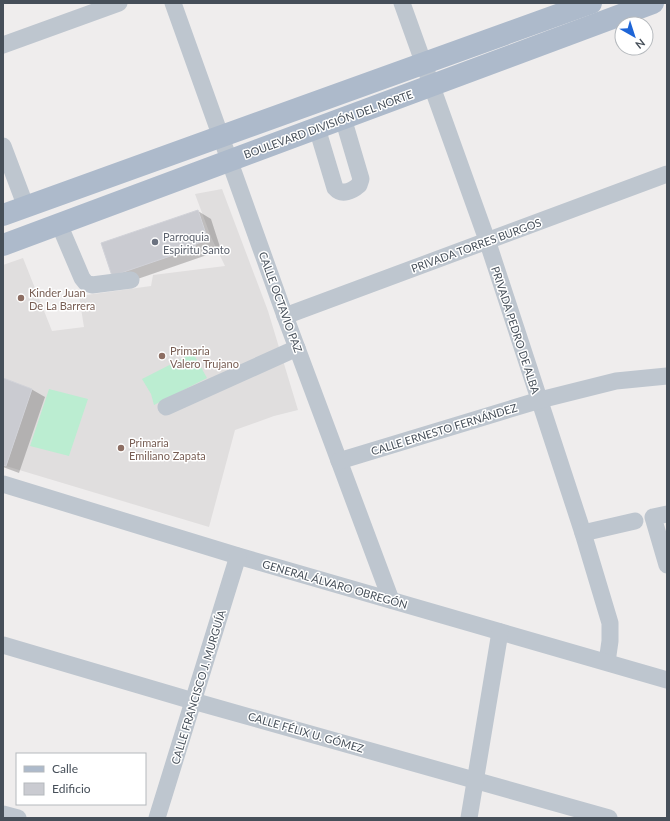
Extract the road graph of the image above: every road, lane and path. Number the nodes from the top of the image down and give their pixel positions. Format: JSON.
{"nodes":[{"id":1,"x":119,"y":3,"type":"edge"},
{"id":2,"x":173,"y":3,"type":"edge"},
{"id":3,"x":402,"y":3,"type":"edge"},
{"id":4,"x":591,"y":3,"type":"edge"},
{"id":5,"x":653,"y":3,"type":"edge"},
{"id":6,"x":3,"y":45,"type":"edge"},
{"id":7,"x":424,"y":63,"type":"junction"},
{"id":8,"x":432,"y":85,"type":"junction"},
{"id":9,"x":343,"y":118,"type":"junction"},
{"id":10,"x":317,"y":128,"type":"junction"},
{"id":11,"x":221,"y":137,"type":"junction"},
{"id":12,"x":3,"y":146,"type":"edge"},
{"id":13,"x":230,"y":160,"type":"junction"},
{"id":14,"x":667,"y":174,"type":"edge"},
{"id":15,"x":26,"y":207,"type":"junction"},
{"id":16,"x":3,"y":215,"type":"edge"},
{"id":17,"x":59,"y":224,"type":"junction"},
{"id":18,"x":487,"y":240,"type":"junction"},
{"id":19,"x":3,"y":245,"type":"edge"},
{"id":20,"x":131,"y":280,"type":"dead end"},
{"id":21,"x":285,"y":316,"type":"junction"},
{"id":22,"x":297,"y":348,"type":"junction"},
{"id":23,"x":667,"y":376,"type":"edge"},
{"id":24,"x":540,"y":400,"type":"junction"},
{"id":25,"x":166,"y":407,"type":"dead end"},
{"id":26,"x":339,"y":461,"type":"junction"},
{"id":27,"x":3,"y":484,"type":"edge"},
{"id":28,"x":667,"y":514,"type":"edge"},
{"id":29,"x":635,"y":521,"type":"dead end"},
{"id":30,"x":584,"y":533,"type":"junction"},
{"id":31,"x":238,"y":556,"type":"junction"},
{"id":32,"x":666,"y":565,"type":"edge"},
{"id":33,"x":391,"y":600,"type":"junction"},
{"id":34,"x":500,"y":632,"type":"junction"},
{"id":35,"x":3,"y":645,"type":"edge"},
{"id":36,"x":607,"y":662,"type":"junction"},
{"id":37,"x":667,"y":680,"type":"edge"},
{"id":38,"x":193,"y":701,"type":"junction"},
{"id":39,"x":475,"y":781,"type":"junction"},
{"id":40,"x":3,"y":814,"type":"edge"},
{"id":41,"x":18,"y":818,"type":"edge"},
{"id":42,"x":157,"y":818,"type":"edge"},
{"id":43,"x":469,"y":818,"type":"edge"},
{"id":44,"x":609,"y":818,"type":"edge"}],
"edges":[{"from":1,"to":6,"type":"street"},
{"from":2,"to":11,"type":"street","name":"CALLE OCTAVIO PAZ"},
{"from":3,"to":7,"type":"street","name":"PRIVADA PEDRO DE ALBA"},
{"from":4,"to":7,"type":"main road"},
{"from":5,"to":8,"type":"main road","name":"BOULEVARD DIVISIÓN DEL NORTE"},
{"from":7,"to":8,"type":"street","name":"PRIVADA PEDRO DE ALBA"},
{"from":7,"to":11,"type":"main road"},
{"from":8,"to":9,"type":"main road","name":"BOULEVARD DIVISIÓN DEL NORTE"},
{"from":8,"to":18,"type":"street","name":"PRIVADA PEDRO DE ALBA"},
{"from":9,"to":10,"type":"main road","name":"BOULEVARD DIVISIÓN DEL NORTE"},
{"from":9,"to":10,"type":"street"},
{"from":10,"to":13,"type":"main road","name":"BOULEVARD DIVISIÓN DEL NORTE"},
{"from":11,"to":13,"type":"street","name":"CALLE OCTAVIO PAZ"},
{"from":11,"to":15,"type":"main road"},
{"from":12,"to":15,"type":"street"},
{"from":13,"to":17,"type":"main road","name":"BOULEVARD DIVISIÓN DEL NORTE"},
{"from":13,"to":21,"type":"street","name":"CALLE OCTAVIO PAZ"},
{"from":14,"to":18,"type":"street","name":"PRIVADA TORRES BURGOS"},
{"from":15,"to":16,"type":"main road"},
{"from":17,"to":19,"type":"main road","name":"BOULEVARD DIVISIÓN DEL NORTE"},
{"from":17,"to":20,"type":"street"},
{"from":18,"to":21,"type":"street","name":"PRIVADA TORRES BURGOS"},
{"from":18,"to":24,"type":"street","name":"PRIVADA PEDRO DE ALBA"},
{"from":21,"to":22,"type":"street","name":"CALLE OCTAVIO PAZ"},
{"from":22,"to":25,"type":"street"},
{"from":22,"to":26,"type":"street","name":"CALLE OCTAVIO PAZ"},
{"from":23,"to":24,"type":"street","name":"CALLE ERNESTO FERNÁNDEZ"},
{"from":24,"to":26,"type":"street","name":"CALLE ERNESTO FERNÁNDEZ"},
{"from":24,"to":30,"type":"street","name":"PRIVADA PEDRO DE ALBA"},
{"from":26,"to":33,"type":"street","name":"CALLE OCTAVIO PAZ"},
{"from":27,"to":31,"type":"street","name":"GENERAL ÁLVARO OBREGÓN"},
{"from":28,"to":32,"type":"street"},
{"from":29,"to":30,"type":"street"},
{"from":30,"to":36,"type":"street","name":"PRIVADA PEDRO DE ALBA"},
{"from":31,"to":33,"type":"street","name":"GENERAL ÁLVARO OBREGÓN"},
{"from":31,"to":38,"type":"street","name":"CALLE FRANCISCO J. MURGUÍA"},
{"from":33,"to":34,"type":"street","name":"GENERAL ÁLVARO OBREGÓN"},
{"from":34,"to":36,"type":"street","name":"GENERAL ÁLVARO OBREGÓN"},
{"from":34,"to":39,"type":"street"},
{"from":35,"to":38,"type":"street","name":"CALLE FÉLIX U. GÓMEZ"},
{"from":36,"to":37,"type":"street","name":"GENERAL ÁLVARO OBREGÓN"},
{"from":38,"to":39,"type":"street","name":"CALLE FÉLIX U. GÓMEZ"},
{"from":38,"to":42,"type":"street","name":"CALLE FRANCISCO J. MURGUÍA"},
{"from":39,"to":43,"type":"street"},
{"from":39,"to":44,"type":"street","name":"CALLE FÉLIX U. GÓMEZ"},
{"from":40,"to":41,"type":"street"}]}
